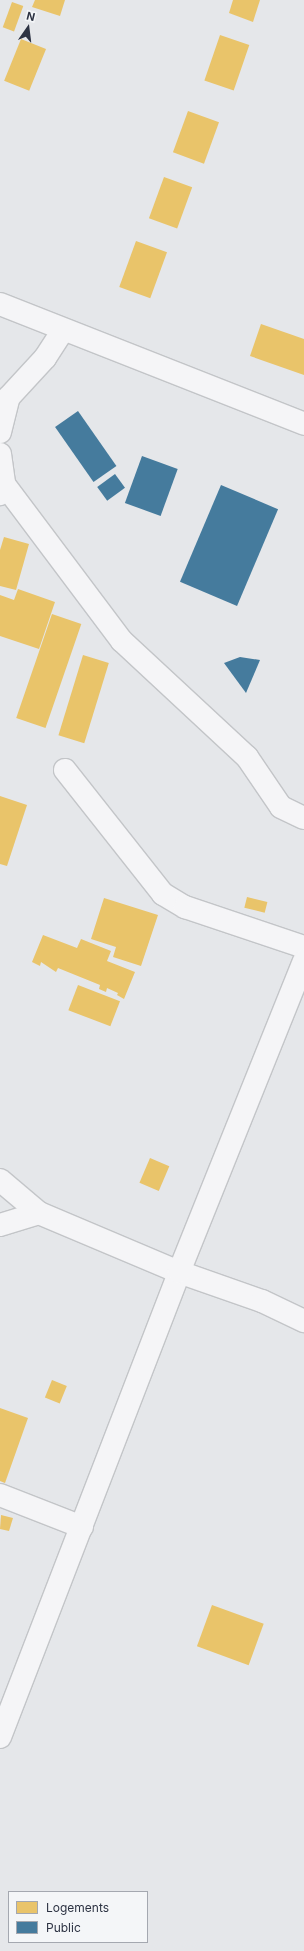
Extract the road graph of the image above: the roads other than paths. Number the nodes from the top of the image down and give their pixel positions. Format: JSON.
{"nodes":[{"id":1,"x":0,"y":304,"type":"edge"},
{"id":2,"x":63,"y":330,"type":"junction"},
{"id":3,"x":304,"y":424,"type":"edge"},
{"id":4,"x":0,"y":432,"type":"edge"},
{"id":5,"x":0,"y":454,"type":"edge"},
{"id":6,"x":2,"y":489,"type":"edge"},
{"id":7,"x":65,"y":770,"type":"dead end"},
{"id":8,"x":304,"y":818,"type":"edge"},
{"id":9,"x":304,"y":947,"type":"edge"},
{"id":10,"x":304,"y":961,"type":"edge"},
{"id":11,"x":0,"y":1180,"type":"edge"},
{"id":12,"x":40,"y":1213,"type":"junction"},
{"id":13,"x":0,"y":1225,"type":"edge"},
{"id":14,"x":179,"y":1272,"type":"junction"},
{"id":15,"x":304,"y":1322,"type":"edge"},
{"id":16,"x":0,"y":1495,"type":"edge"},
{"id":17,"x":82,"y":1527,"type":"junction"},
{"id":18,"x":0,"y":1737,"type":"edge"}],
"edges":[{"from":1,"to":2,"type":"street"},
{"from":2,"to":3,"type":"street"},
{"from":2,"to":4,"type":"street"},
{"from":5,"to":6,"type":"street"},
{"from":6,"to":8,"type":"street"},
{"from":7,"to":9,"type":"street"},
{"from":10,"to":14,"type":"street"},
{"from":11,"to":12,"type":"street"},
{"from":12,"to":13,"type":"street"},
{"from":12,"to":14,"type":"street"},
{"from":14,"to":15,"type":"street"},
{"from":14,"to":17,"type":"street"},
{"from":16,"to":17,"type":"street"},
{"from":17,"to":18,"type":"street"}]}
